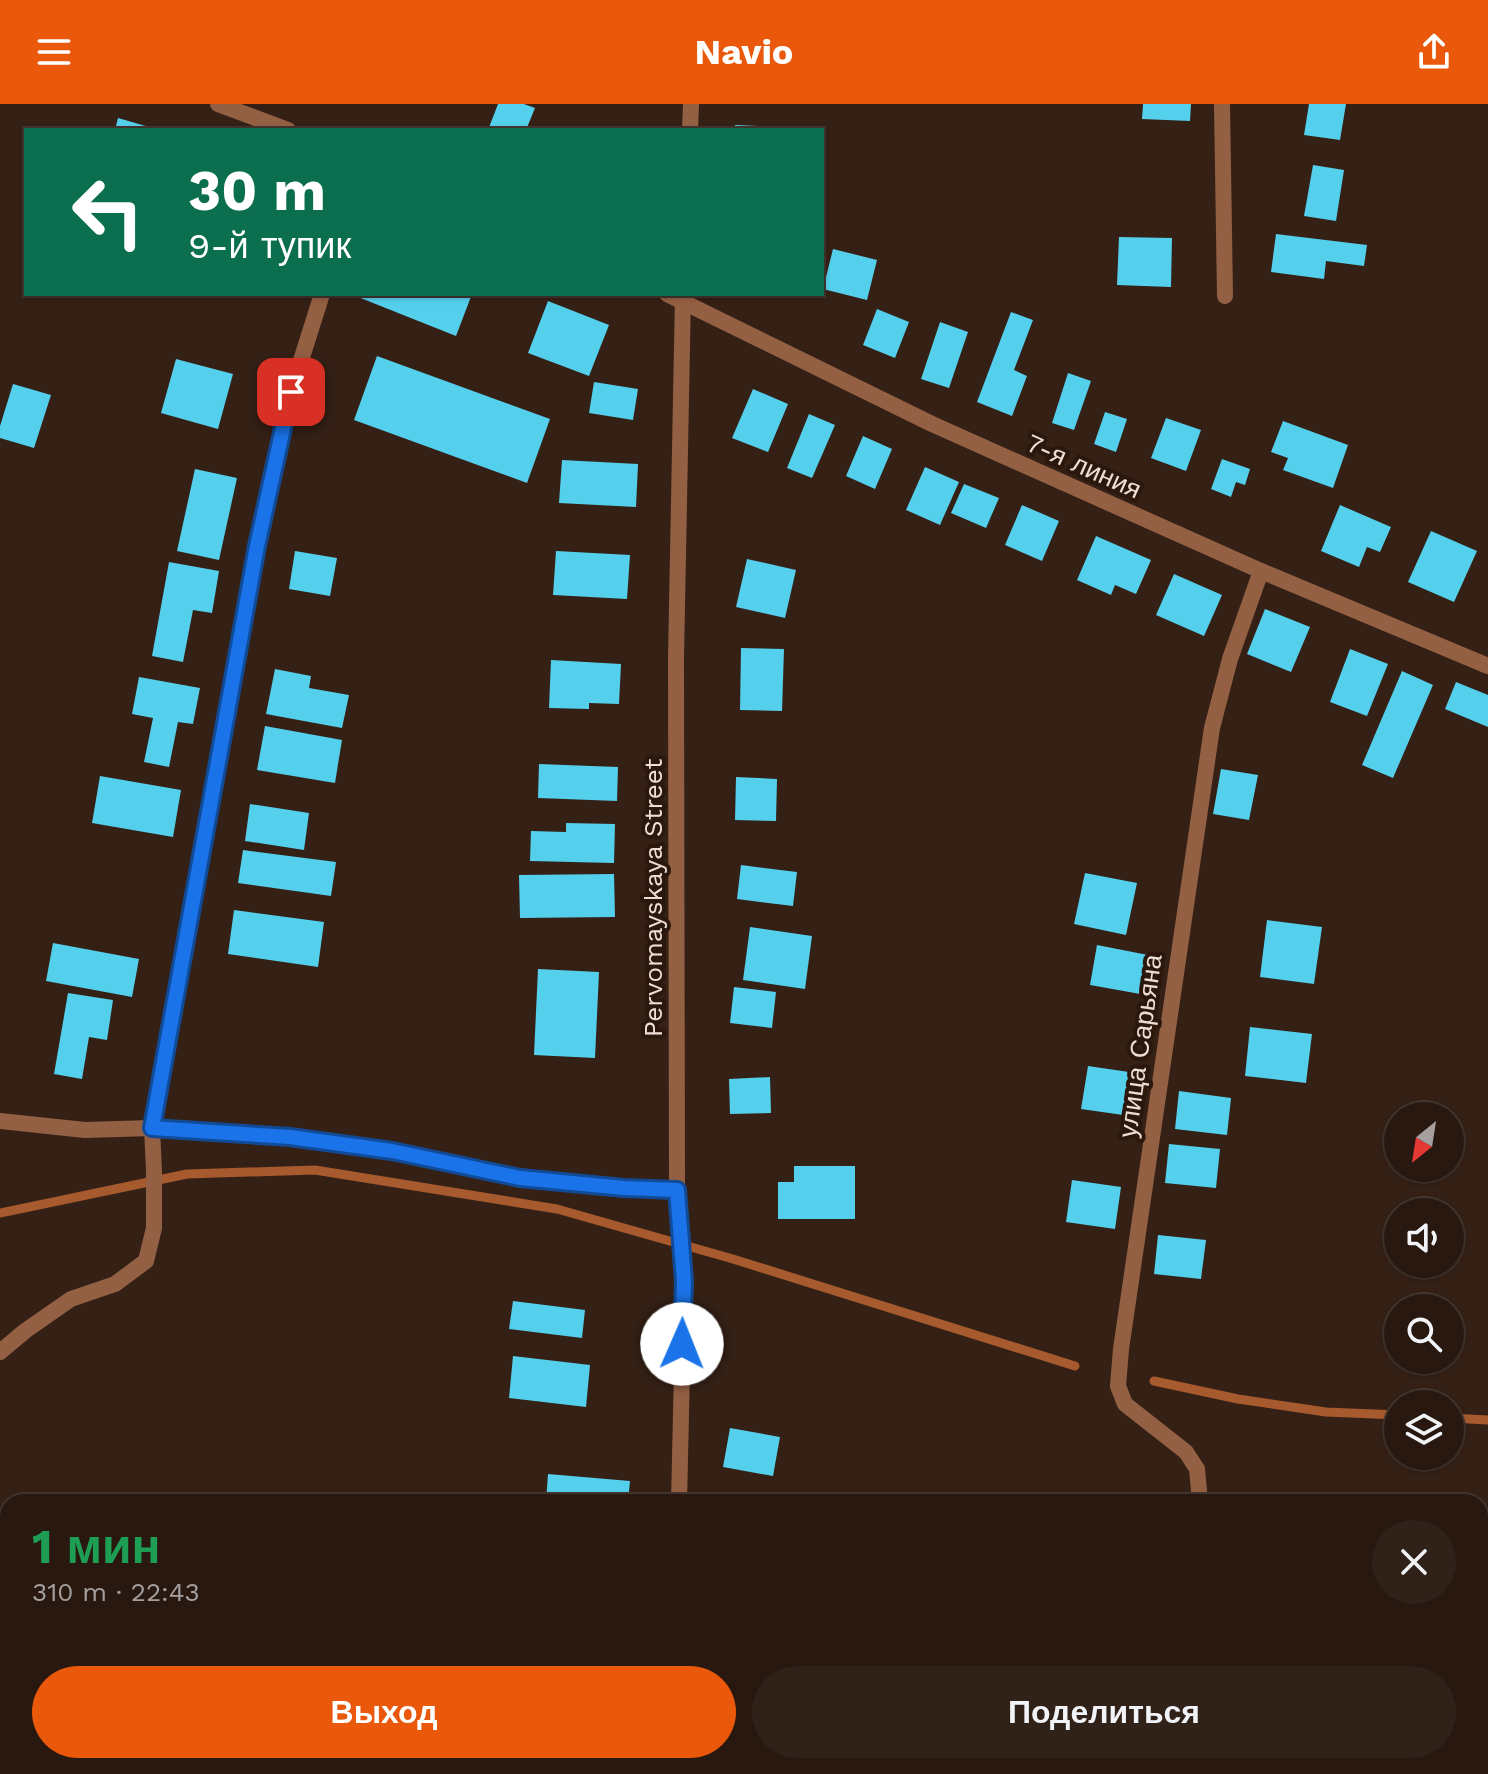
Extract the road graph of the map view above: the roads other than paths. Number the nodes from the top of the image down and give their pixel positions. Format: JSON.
{"nodes":[{"id":1,"x":218,"y":104,"type":"edge"},
{"id":2,"x":691,"y":104,"type":"edge"},
{"id":3,"x":1222,"y":104,"type":"edge"},
{"id":4,"x":283,"y":128,"type":"edge"},
{"id":5,"x":690,"y":128,"type":"edge"},
{"id":6,"x":321,"y":296,"type":"edge"},
{"id":7,"x":1225,"y":296,"type":"dead end"},
{"id":8,"x":683,"y":298,"type":"edge"},
{"id":9,"x":1261,"y":571,"type":"junction"},
{"id":10,"x":1488,"y":666,"type":"edge"},
{"id":11,"x":0,"y":1121,"type":"edge"},
{"id":12,"x":152,"y":1128,"type":"junction"},
{"id":13,"x":677,"y":1190,"type":"junction"},
{"id":14,"x":0,"y":1352,"type":"edge"},
{"id":15,"x":679,"y":1494,"type":"edge"},
{"id":16,"x":1199,"y":1494,"type":"edge"}],
"edges":[{"from":1,"to":4,"type":"street"},
{"from":2,"to":5,"type":"street"},
{"from":3,"to":7,"type":"street"},
{"from":6,"to":12,"type":"street"},
{"from":8,"to":9,"type":"street","name":"7-я линия"},
{"from":8,"to":13,"type":"street","name":"Pervomayskaya Street"},
{"from":9,"to":10,"type":"street","name":"7-я линия"},
{"from":9,"to":16,"type":"street","name":"улица Сарьяна"},
{"from":11,"to":12,"type":"street"},
{"from":12,"to":13,"type":"street"},
{"from":12,"to":14,"type":"street"},
{"from":13,"to":15,"type":"street","name":"Pervomayskaya Street"}]}
